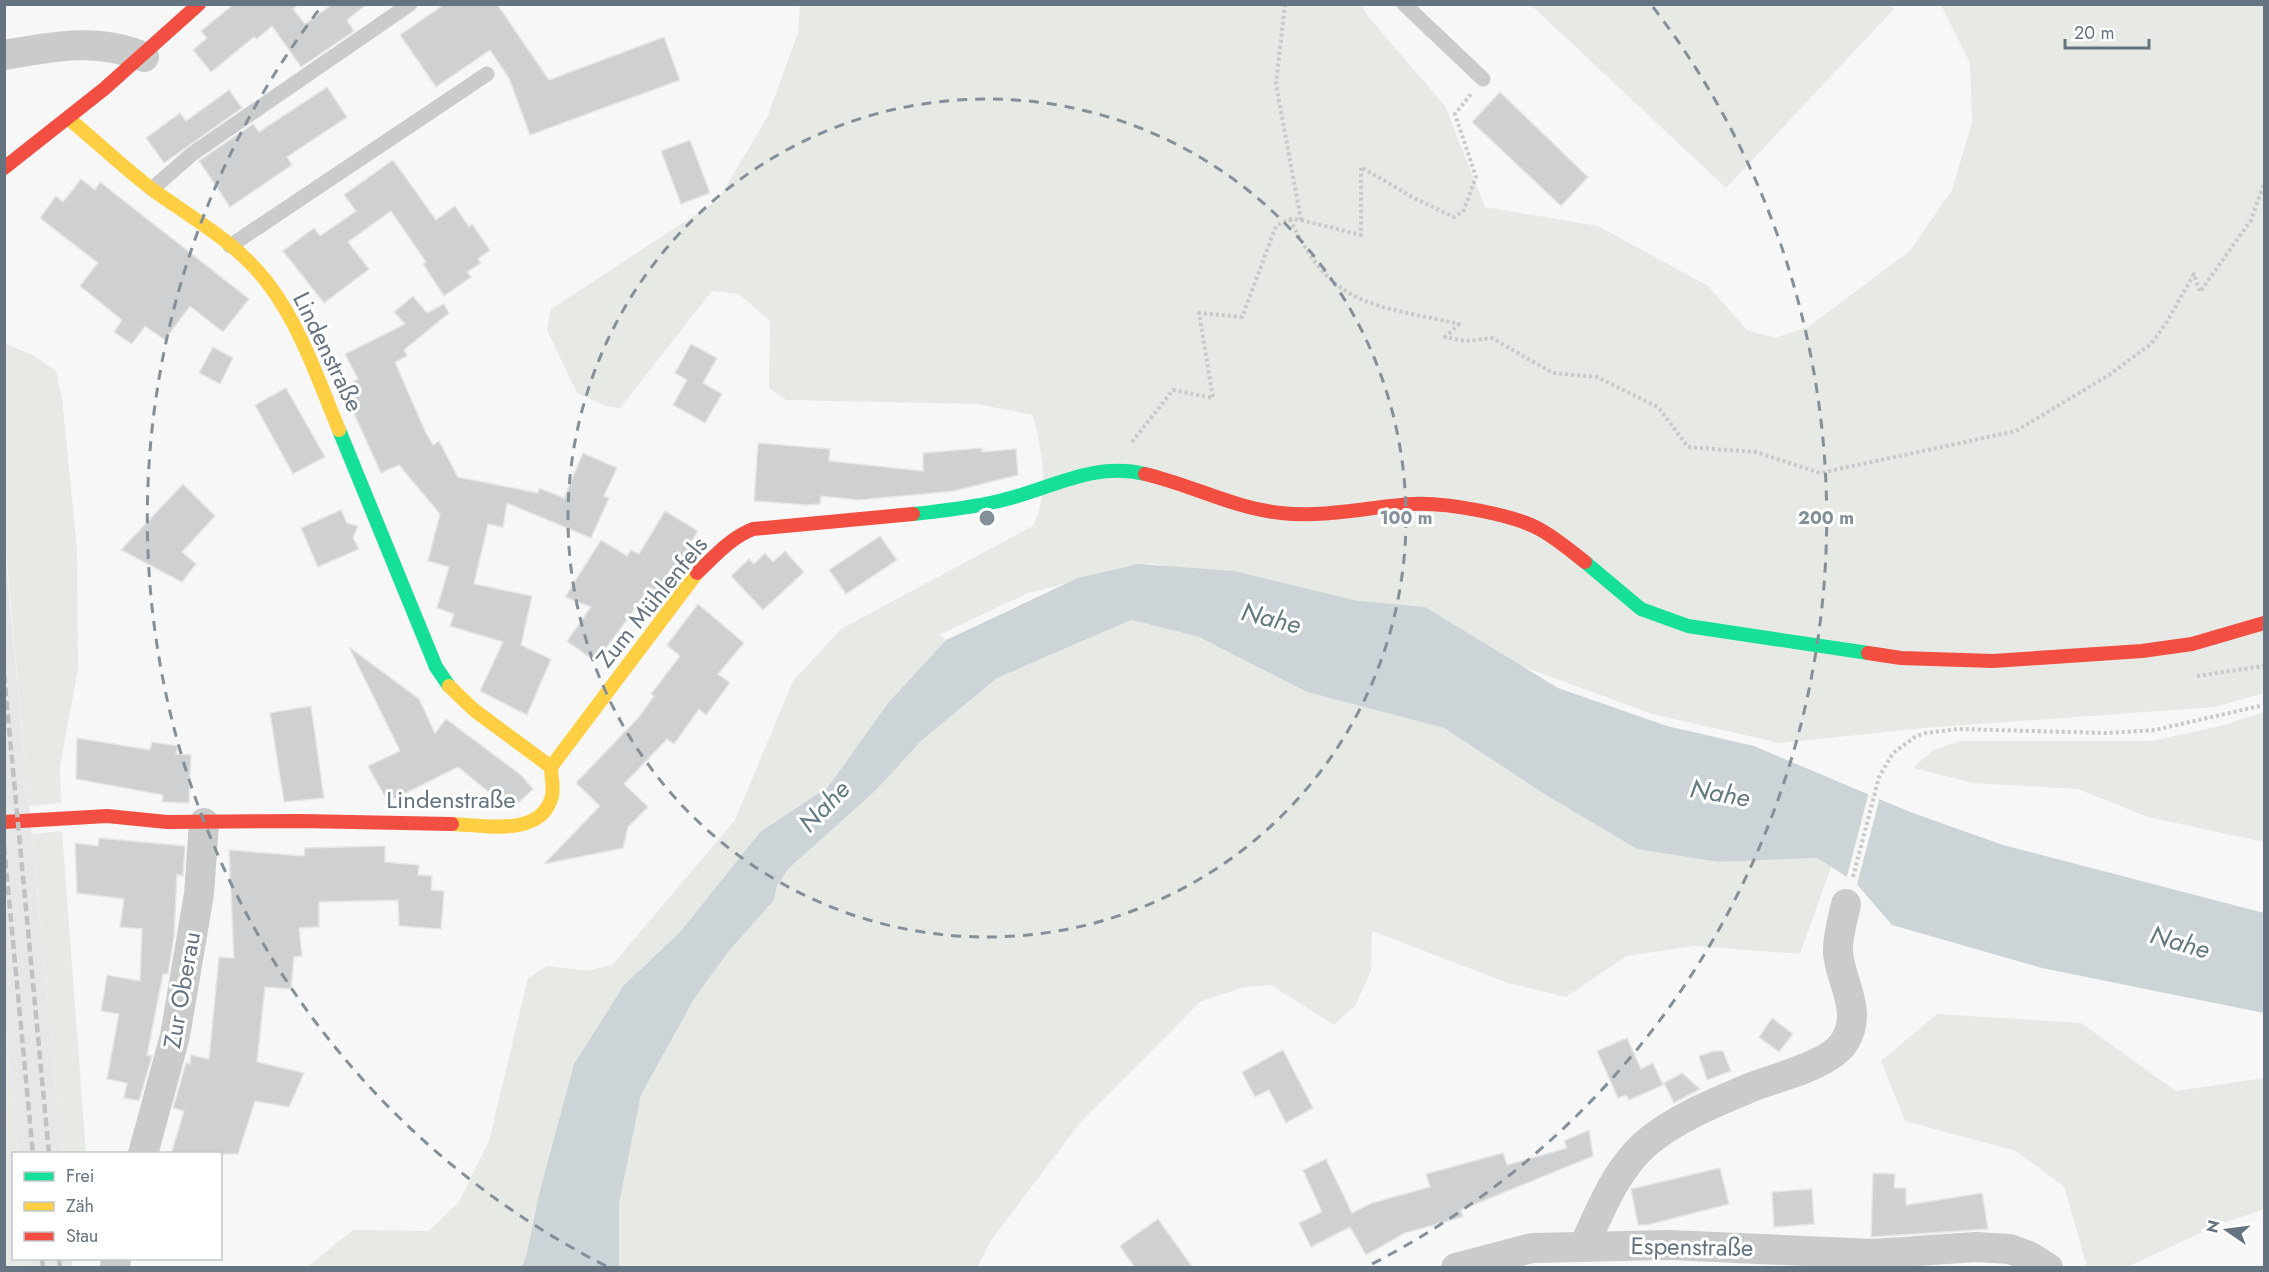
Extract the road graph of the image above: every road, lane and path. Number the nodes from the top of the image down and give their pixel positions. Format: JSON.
{"nodes":[{"id":1,"x":200,"y":4,"type":"edge"},
{"id":2,"x":410,"y":4,"type":"edge"},
{"id":3,"x":1285,"y":4,"type":"edge"},
{"id":4,"x":1404,"y":4,"type":"edge"},
{"id":5,"x":4,"y":55,"type":"edge"},
{"id":6,"x":144,"y":57,"type":"junction"},
{"id":7,"x":487,"y":74,"type":"dead end"},
{"id":8,"x":1483,"y":79,"type":"joint"},
{"id":9,"x":69,"y":119,"type":"junction"},
{"id":10,"x":4,"y":168,"type":"edge"},
{"id":11,"x":2265,"y":184,"type":"edge"},
{"id":12,"x":152,"y":189,"type":"junction"},
{"id":13,"x":1290,"y":219,"type":"junction"},
{"id":14,"x":1301,"y":220,"type":"junction"},
{"id":15,"x":230,"y":246,"type":"junction"},
{"id":16,"x":1109,"y":470,"type":"junction"},
{"id":17,"x":2265,"y":623,"type":"edge"},
{"id":18,"x":2265,"y":705,"type":"edge"},
{"id":19,"x":551,"y":767,"type":"junction"},
{"id":20,"x":4,"y":822,"type":"edge"},
{"id":21,"x":204,"y":823,"type":"junction"},
{"id":22,"x":1846,"y":904,"type":"joint"},
{"id":23,"x":144,"y":1152,"type":"edge"},
{"id":24,"x":1584,"y":1246,"type":"junction"},
{"id":25,"x":1456,"y":1268,"type":"edge"},
{"id":26,"x":2048,"y":1268,"type":"edge"}],
"edges":[{"from":1,"to":6,"type":"street"},
{"from":2,"to":12,"type":"lane"},
{"from":3,"to":14,"type":"path"},
{"from":4,"to":8,"type":"lane"},
{"from":5,"to":6,"type":"street"},
{"from":6,"to":9,"type":"street"},
{"from":7,"to":15,"type":"lane"},
{"from":8,"to":14,"type":"path"},
{"from":9,"to":10,"type":"street"},
{"from":9,"to":12,"type":"street","name":"Lindenstraße"},
{"from":11,"to":13,"type":"path"},
{"from":12,"to":15,"type":"street","name":"Lindenstraße"},
{"from":13,"to":14,"type":"path"},
{"from":13,"to":16,"type":"path"},
{"from":15,"to":19,"type":"street","name":"Lindenstraße"},
{"from":16,"to":17,"type":"street","name":"Zum Mühlenfels"},
{"from":16,"to":19,"type":"street","name":"Zum Mühlenfels"},
{"from":18,"to":22,"type":"path"},
{"from":19,"to":21,"type":"street","name":"Lindenstraße"},
{"from":20,"to":21,"type":"street","name":"Lindenstraße"},
{"from":21,"to":23,"type":"street","name":"Zur Oberau"},
{"from":22,"to":24,"type":"street"},
{"from":24,"to":25,"type":"street","name":"Espenstraße"},
{"from":24,"to":26,"type":"street","name":"Espenstraße"}]}
